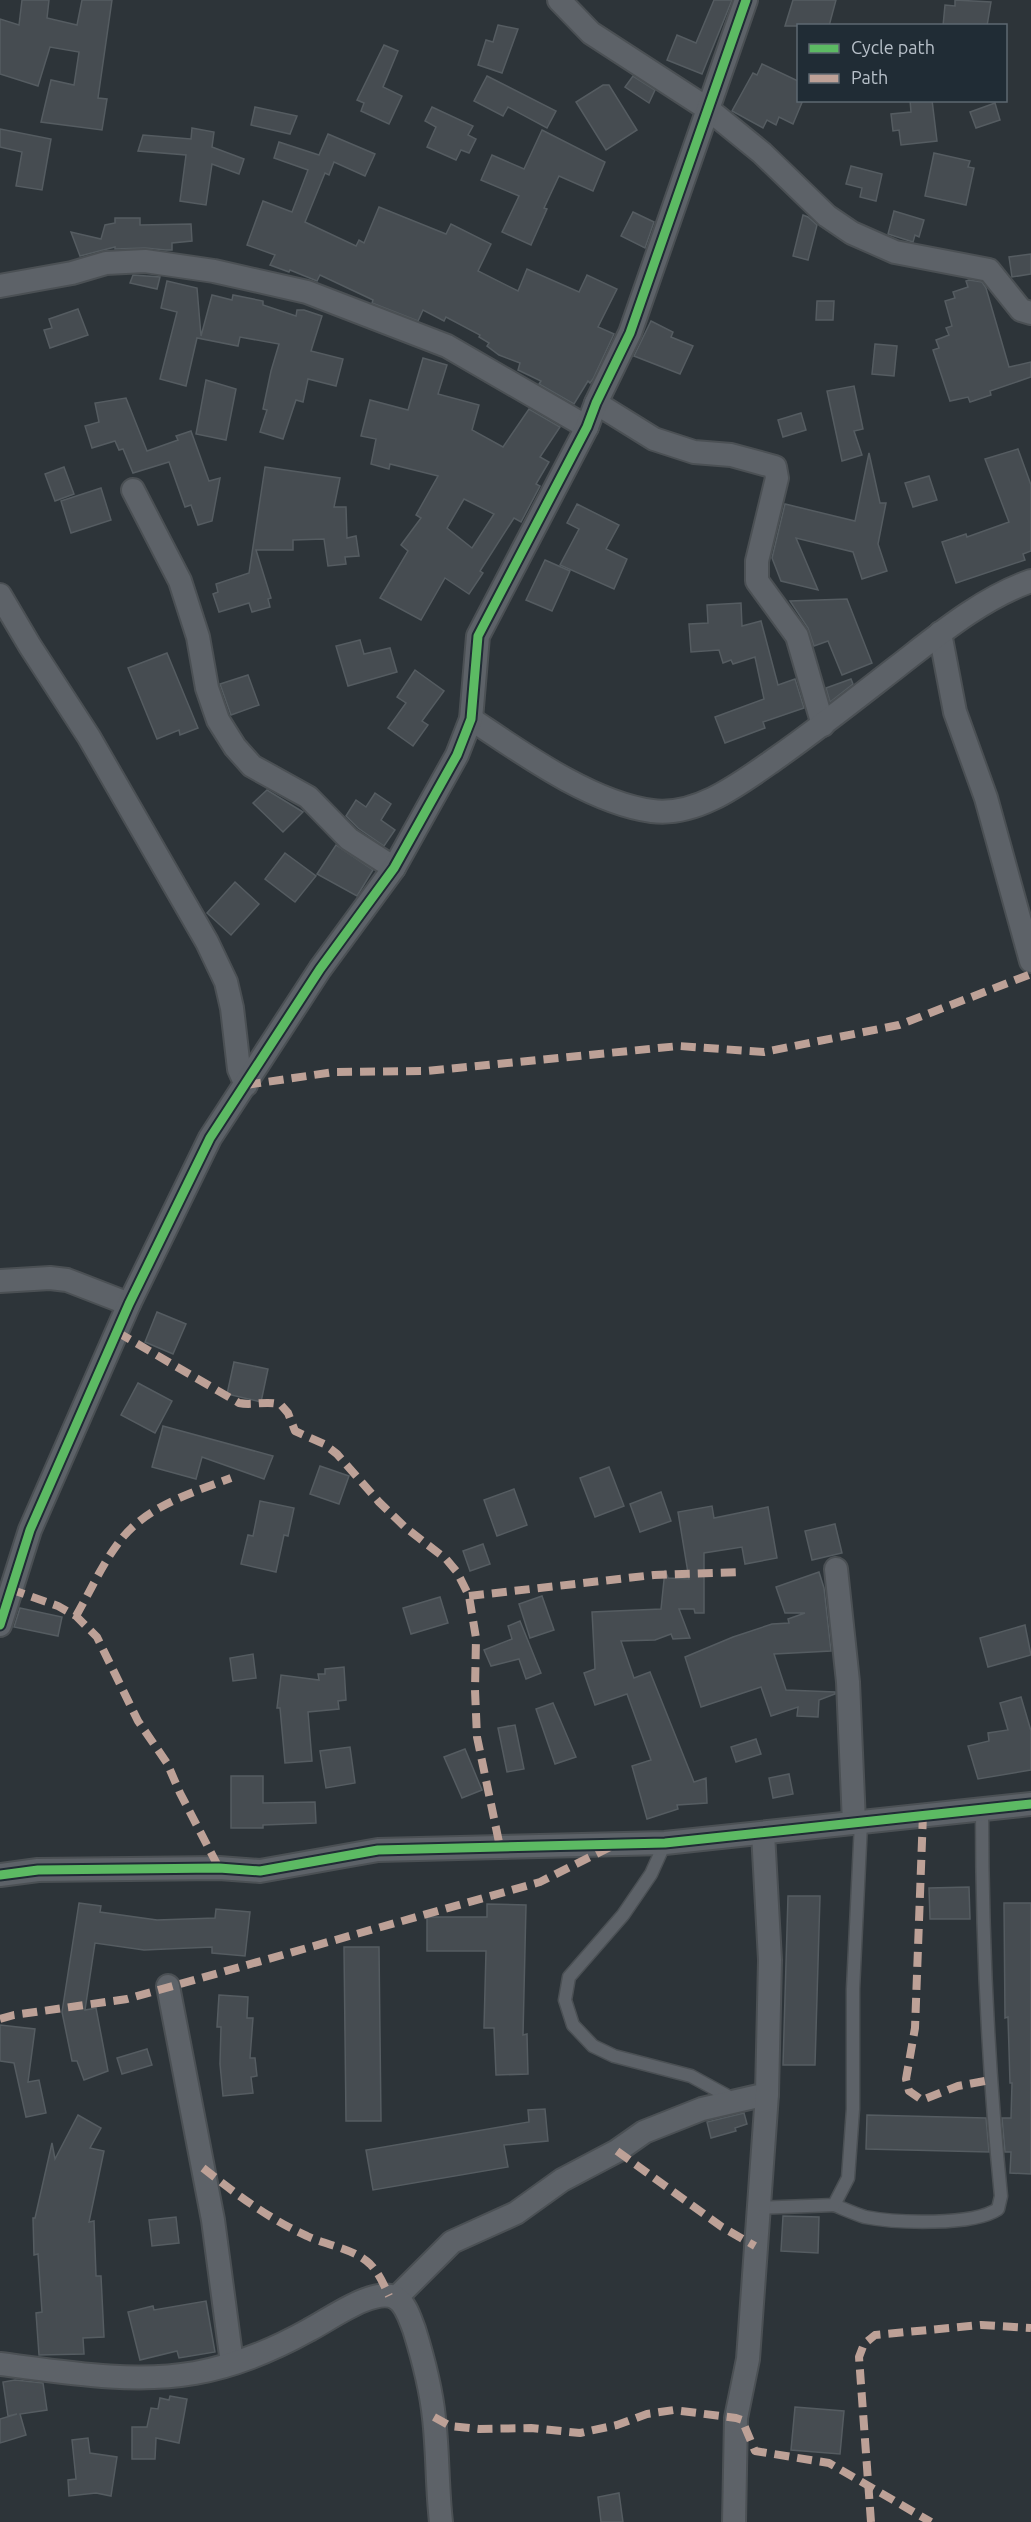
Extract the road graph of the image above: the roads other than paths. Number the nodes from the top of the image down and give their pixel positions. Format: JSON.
{"nodes":[{"id":1,"x":559,"y":0,"type":"edge"},
{"id":2,"x":746,"y":0,"type":"edge"},
{"id":3,"x":708,"y":109,"type":"junction"},
{"id":4,"x":0,"y":286,"type":"edge"},
{"id":5,"x":1028,"y":316,"type":"edge"},
{"id":6,"x":596,"y":403,"type":"junction"},
{"id":7,"x":587,"y":427,"type":"junction"},
{"id":8,"x":134,"y":490,"type":"dead end"},
{"id":9,"x":1031,"y":581,"type":"edge"},
{"id":10,"x":0,"y":595,"type":"edge"},
{"id":11,"x":940,"y":633,"type":"junction"},
{"id":12,"x":471,"y":719,"type":"junction"},
{"id":13,"x":823,"y":724,"type":"junction"},
{"id":14,"x":394,"y":868,"type":"junction"},
{"id":15,"x":1031,"y":961,"type":"edge"},
{"id":16,"x":246,"y":1085,"type":"junction"},
{"id":17,"x":0,"y":1281,"type":"edge"},
{"id":18,"x":129,"y":1304,"type":"junction"},
{"id":19,"x":836,"y":1569,"type":"dead end"},
{"id":20,"x":0,"y":1625,"type":"edge"},
{"id":21,"x":1031,"y":1804,"type":"edge"},
{"id":22,"x":982,"y":1810,"type":"junction"},
{"id":23,"x":857,"y":1823,"type":"junction"},
{"id":24,"x":763,"y":1833,"type":"junction"},
{"id":25,"x":665,"y":1843,"type":"junction"},
{"id":26,"x":0,"y":1875,"type":"edge"},
{"id":27,"x":168,"y":1986,"type":"dead end"},
{"id":28,"x":767,"y":2094,"type":"junction"},
{"id":29,"x":736,"y":2100,"type":"junction"},
{"id":30,"x":834,"y":2205,"type":"junction"},
{"id":31,"x":758,"y":2208,"type":"junction"},
{"id":32,"x":396,"y":2298,"type":"junction"},
{"id":33,"x":232,"y":2363,"type":"junction"},
{"id":34,"x":0,"y":2364,"type":"edge"},
{"id":35,"x":441,"y":2522,"type":"edge"},
{"id":36,"x":734,"y":2522,"type":"edge"}],
"edges":[{"from":1,"to":3,"type":"street"},
{"from":2,"to":3,"type":"street"},
{"from":3,"to":5,"type":"street"},
{"from":3,"to":6,"type":"street"},
{"from":4,"to":7,"type":"street"},
{"from":6,"to":7,"type":"street"},
{"from":6,"to":13,"type":"street"},
{"from":7,"to":12,"type":"street"},
{"from":8,"to":14,"type":"street"},
{"from":9,"to":11,"type":"street"},
{"from":10,"to":16,"type":"street"},
{"from":11,"to":13,"type":"street"},
{"from":11,"to":15,"type":"street"},
{"from":12,"to":13,"type":"street"},
{"from":12,"to":14,"type":"street"},
{"from":14,"to":16,"type":"street"},
{"from":16,"to":18,"type":"street"},
{"from":17,"to":18,"type":"street"},
{"from":18,"to":20,"type":"street"},
{"from":19,"to":23,"type":"street"},
{"from":21,"to":22,"type":"street"},
{"from":22,"to":23,"type":"street"},
{"from":22,"to":30,"type":"lane"},
{"from":23,"to":24,"type":"street"},
{"from":23,"to":30,"type":"lane"},
{"from":24,"to":25,"type":"street"},
{"from":24,"to":28,"type":"street"},
{"from":25,"to":26,"type":"street"},
{"from":25,"to":29,"type":"lane"},
{"from":27,"to":33,"type":"street"},
{"from":28,"to":29,"type":"street"},
{"from":28,"to":31,"type":"street"},
{"from":29,"to":32,"type":"street"},
{"from":30,"to":31,"type":"lane"},
{"from":31,"to":36,"type":"street"},
{"from":32,"to":33,"type":"street"},
{"from":32,"to":35,"type":"street"},
{"from":33,"to":34,"type":"street"}]}
